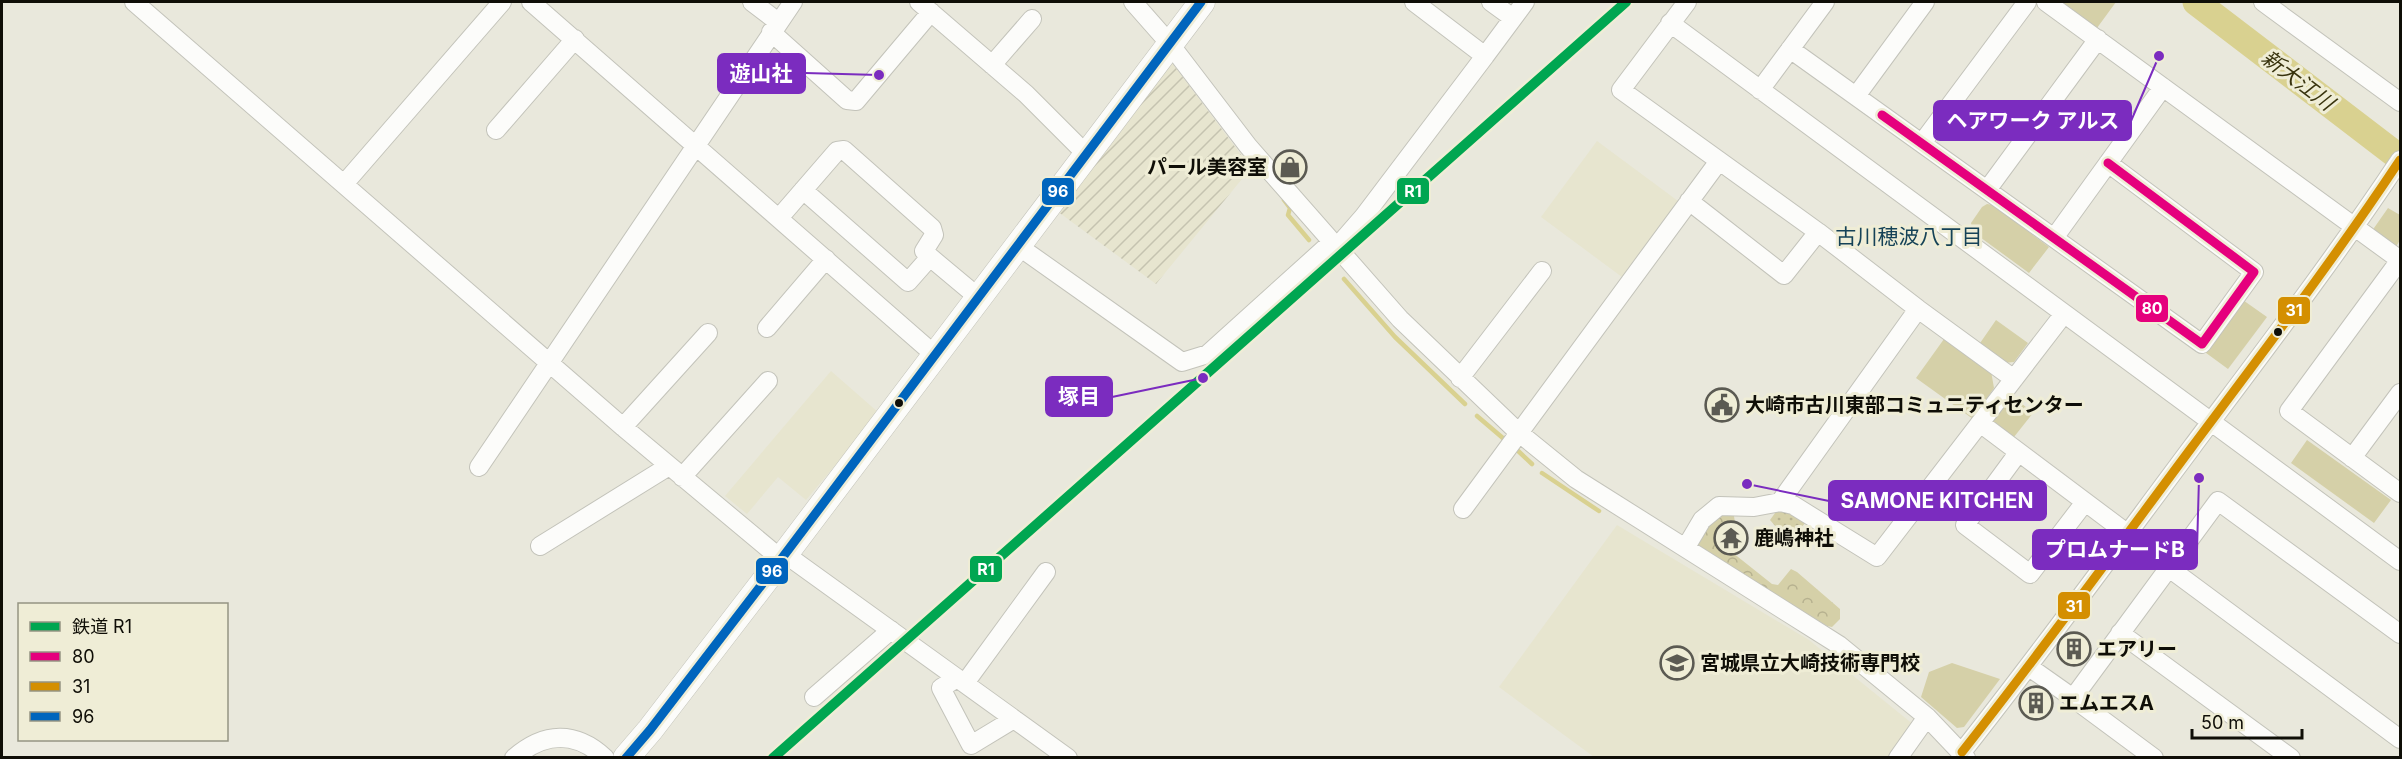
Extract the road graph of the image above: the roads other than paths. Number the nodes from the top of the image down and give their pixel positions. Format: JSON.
{"nodes":[{"id":1,"x":134,"y":2,"type":"edge"},
{"id":2,"x":502,"y":2,"type":"edge"},
{"id":3,"x":531,"y":2,"type":"edge"},
{"id":4,"x":752,"y":2,"type":"edge"},
{"id":5,"x":793,"y":2,"type":"edge"},
{"id":6,"x":1132,"y":2,"type":"edge"},
{"id":7,"x":1202,"y":2,"type":"edge"},
{"id":8,"x":1414,"y":2,"type":"edge"},
{"id":9,"x":1491,"y":2,"type":"edge"},
{"id":10,"x":1525,"y":2,"type":"edge"},
{"id":11,"x":1687,"y":2,"type":"edge"},
{"id":12,"x":1825,"y":2,"type":"edge"},
{"id":13,"x":1925,"y":2,"type":"edge"},
{"id":14,"x":2027,"y":2,"type":"edge"},
{"id":15,"x":2046,"y":2,"type":"edge"},
{"id":16,"x":2263,"y":2,"type":"edge"},
{"id":17,"x":925,"y":7,"type":"edge"},
{"id":18,"x":1513,"y":18,"type":"junction"},
{"id":19,"x":1032,"y":19,"type":"dead end"},
{"id":20,"x":1670,"y":23,"type":"junction"},
{"id":21,"x":774,"y":27,"type":"junction"},
{"id":22,"x":575,"y":39,"type":"junction"},
{"id":23,"x":2098,"y":39,"type":"junction"},
{"id":24,"x":1170,"y":44,"type":"junction"},
{"id":25,"x":1790,"y":49,"type":"junction"},
{"id":26,"x":1485,"y":56,"type":"junction"},
{"id":27,"x":992,"y":64,"type":"junction"},
{"id":28,"x":2163,"y":87,"type":"junction"},
{"id":29,"x":1760,"y":90,"type":"junction"},
{"id":30,"x":1856,"y":96,"type":"junction"},
{"id":31,"x":2400,"y":102,"type":"edge"},
{"id":32,"x":495,"y":130,"type":"dead end"},
{"id":33,"x":1922,"y":143,"type":"junction"},
{"id":34,"x":696,"y":145,"type":"junction"},
{"id":35,"x":1087,"y":155,"type":"junction"},
{"id":36,"x":2400,"y":160,"type":"edge"},
{"id":37,"x":1719,"y":161,"type":"junction"},
{"id":38,"x":2108,"y":163,"type":"junction"},
{"id":39,"x":344,"y":184,"type":"junction"},
{"id":40,"x":803,"y":190,"type":"junction"},
{"id":41,"x":1987,"y":190,"type":"junction"},
{"id":42,"x":1689,"y":201,"type":"junction"},
{"id":43,"x":779,"y":218,"type":"junction"},
{"id":44,"x":2355,"y":228,"type":"junction"},
{"id":45,"x":1818,"y":232,"type":"junction"},
{"id":46,"x":2055,"y":238,"type":"junction"},
{"id":47,"x":1335,"y":245,"type":"junction"},
{"id":48,"x":1018,"y":246,"type":"junction"},
{"id":49,"x":930,"y":257,"type":"junction"},
{"id":50,"x":826,"y":260,"type":"junction"},
{"id":51,"x":2400,"y":260,"type":"edge"},
{"id":52,"x":1542,"y":271,"type":"dead end"},
{"id":53,"x":979,"y":298,"type":"junction"},
{"id":54,"x":1918,"y":309,"type":"junction"},
{"id":55,"x":2063,"y":315,"type":"junction"},
{"id":56,"x":767,"y":328,"type":"dead end"},
{"id":57,"x":708,"y":333,"type":"dead end"},
{"id":58,"x":936,"y":356,"type":"junction"},
{"id":59,"x":550,"y":362,"type":"junction"},
{"id":60,"x":1460,"y":378,"type":"junction"},
{"id":61,"x":2014,"y":379,"type":"junction"},
{"id":62,"x":768,"y":381,"type":"dead end"},
{"id":63,"x":2400,"y":393,"type":"edge"},
{"id":64,"x":2211,"y":422,"type":"junction"},
{"id":65,"x":1980,"y":423,"type":"junction"},
{"id":66,"x":623,"y":427,"type":"junction"},
{"id":67,"x":1518,"y":432,"type":"junction"},
{"id":68,"x":2018,"y":453,"type":"junction"},
{"id":69,"x":2352,"y":458,"type":"junction"},
{"id":70,"x":479,"y":467,"type":"dead end"},
{"id":71,"x":676,"y":472,"type":"junction"},
{"id":72,"x":2400,"y":493,"type":"edge"},
{"id":73,"x":1780,"y":502,"type":"junction"},
{"id":74,"x":2085,"y":502,"type":"junction"},
{"id":75,"x":1463,"y":509,"type":"dead end"},
{"id":76,"x":2128,"y":534,"type":"junction"},
{"id":77,"x":540,"y":546,"type":"dead end"},
{"id":78,"x":1686,"y":547,"type":"junction"},
{"id":79,"x":783,"y":556,"type":"junction"},
{"id":80,"x":2400,"y":561,"type":"edge"},
{"id":81,"x":2169,"y":568,"type":"junction"},
{"id":82,"x":1046,"y":572,"type":"dead end"},
{"id":83,"x":891,"y":630,"type":"junction"},
{"id":84,"x":2120,"y":633,"type":"junction"},
{"id":85,"x":2400,"y":634,"type":"edge"},
{"id":86,"x":2029,"y":667,"type":"junction"},
{"id":87,"x":961,"y":680,"type":"junction"},
{"id":88,"x":814,"y":697,"type":"dead end"},
{"id":89,"x":2073,"y":698,"type":"junction"},
{"id":90,"x":1927,"y":717,"type":"junction"},
{"id":91,"x":1014,"y":719,"type":"junction"},
{"id":92,"x":2400,"y":739,"type":"edge"},
{"id":93,"x":1964,"y":755,"type":"edge"},
{"id":94,"x":514,"y":758,"type":"edge"},
{"id":95,"x":605,"y":758,"type":"edge"},
{"id":96,"x":626,"y":758,"type":"edge"},
{"id":97,"x":1068,"y":758,"type":"edge"},
{"id":98,"x":1898,"y":758,"type":"edge"},
{"id":99,"x":2154,"y":758,"type":"edge"},
{"id":100,"x":2291,"y":758,"type":"edge"}],
"edges":[{"from":1,"to":39,"type":"street"},
{"from":2,"to":39,"type":"street"},
{"from":3,"to":22,"type":"street"},
{"from":4,"to":21,"type":"street"},
{"from":5,"to":21,"type":"street"},
{"from":6,"to":24,"type":"street"},
{"from":7,"to":24,"type":"highway"},
{"from":8,"to":26,"type":"street"},
{"from":9,"to":18,"type":"street"},
{"from":10,"to":18,"type":"street"},
{"from":11,"to":20,"type":"street"},
{"from":12,"to":25,"type":"street"},
{"from":13,"to":30,"type":"street"},
{"from":14,"to":33,"type":"street"},
{"from":15,"to":23,"type":"street"},
{"from":16,"to":31,"type":"street"},
{"from":17,"to":21,"type":"street"},
{"from":17,"to":27,"type":"street"},
{"from":18,"to":26,"type":"street"},
{"from":19,"to":27,"type":"street"},
{"from":20,"to":29,"type":"street"},
{"from":20,"to":37,"type":"street"},
{"from":21,"to":34,"type":"street"},
{"from":22,"to":32,"type":"street"},
{"from":22,"to":34,"type":"street"},
{"from":23,"to":28,"type":"street"},
{"from":23,"to":41,"type":"street"},
{"from":24,"to":35,"type":"highway"},
{"from":24,"to":47,"type":"street"},
{"from":25,"to":29,"type":"street"},
{"from":25,"to":30,"type":"street"},
{"from":26,"to":47,"type":"street"},
{"from":27,"to":35,"type":"street"},
{"from":28,"to":38,"type":"street"},
{"from":28,"to":44,"type":"street"},
{"from":29,"to":55,"type":"street"},
{"from":30,"to":33,"type":"street"},
{"from":33,"to":41,"type":"street"},
{"from":34,"to":43,"type":"street"},
{"from":34,"to":59,"type":"street"},
{"from":35,"to":48,"type":"highway"},
{"from":36,"to":44,"type":"street"},
{"from":37,"to":42,"type":"street"},
{"from":37,"to":45,"type":"street"},
{"from":38,"to":46,"type":"street"},
{"from":38,"to":46,"type":"street"},
{"from":39,"to":59,"type":"street"},
{"from":40,"to":43,"type":"street"},
{"from":40,"to":49,"type":"street"},
{"from":40,"to":49,"type":"street"},
{"from":41,"to":46,"type":"street"},
{"from":42,"to":45,"type":"street"},
{"from":42,"to":67,"type":"street"},
{"from":43,"to":50,"type":"street"},
{"from":44,"to":51,"type":"street"},
{"from":44,"to":64,"type":"street"},
{"from":45,"to":54,"type":"street"},
{"from":47,"to":48,"type":"street"},
{"from":47,"to":60,"type":"street"},
{"from":48,"to":53,"type":"highway"},
{"from":49,"to":53,"type":"street"},
{"from":50,"to":56,"type":"street"},
{"from":50,"to":58,"type":"street"},
{"from":51,"to":69,"type":"street"},
{"from":52,"to":60,"type":"street"},
{"from":53,"to":58,"type":"highway"},
{"from":54,"to":61,"type":"street"},
{"from":54,"to":73,"type":"street"},
{"from":55,"to":61,"type":"street"},
{"from":55,"to":64,"type":"street"},
{"from":57,"to":66,"type":"street"},
{"from":58,"to":79,"type":"highway"},
{"from":59,"to":66,"type":"street"},
{"from":59,"to":70,"type":"street"},
{"from":60,"to":67,"type":"street"},
{"from":61,"to":65,"type":"street"},
{"from":62,"to":71,"type":"street"},
{"from":63,"to":69,"type":"street"},
{"from":64,"to":76,"type":"street"},
{"from":64,"to":80,"type":"street"},
{"from":65,"to":68,"type":"street"},
{"from":65,"to":73,"type":"street"},
{"from":66,"to":71,"type":"street"},
{"from":67,"to":75,"type":"street"},
{"from":67,"to":78,"type":"street"},
{"from":68,"to":74,"type":"street"},
{"from":68,"to":74,"type":"street"},
{"from":69,"to":72,"type":"street"},
{"from":71,"to":77,"type":"street"},
{"from":71,"to":79,"type":"street"},
{"from":73,"to":78,"type":"street"},
{"from":74,"to":76,"type":"street"},
{"from":76,"to":86,"type":"street"},
{"from":78,"to":90,"type":"street"},
{"from":79,"to":83,"type":"street"},
{"from":79,"to":96,"type":"highway"},
{"from":81,"to":84,"type":"street"},
{"from":81,"to":85,"type":"street"},
{"from":81,"to":92,"type":"street"},
{"from":82,"to":87,"type":"street"},
{"from":83,"to":87,"type":"street"},
{"from":83,"to":88,"type":"street"},
{"from":84,"to":89,"type":"street"},
{"from":84,"to":100,"type":"street"},
{"from":86,"to":89,"type":"street"},
{"from":86,"to":93,"type":"street"},
{"from":87,"to":91,"type":"street"},
{"from":87,"to":91,"type":"street"},
{"from":89,"to":99,"type":"street"},
{"from":90,"to":93,"type":"street"},
{"from":90,"to":98,"type":"street"},
{"from":91,"to":97,"type":"street"},
{"from":94,"to":95,"type":"street"}]}
